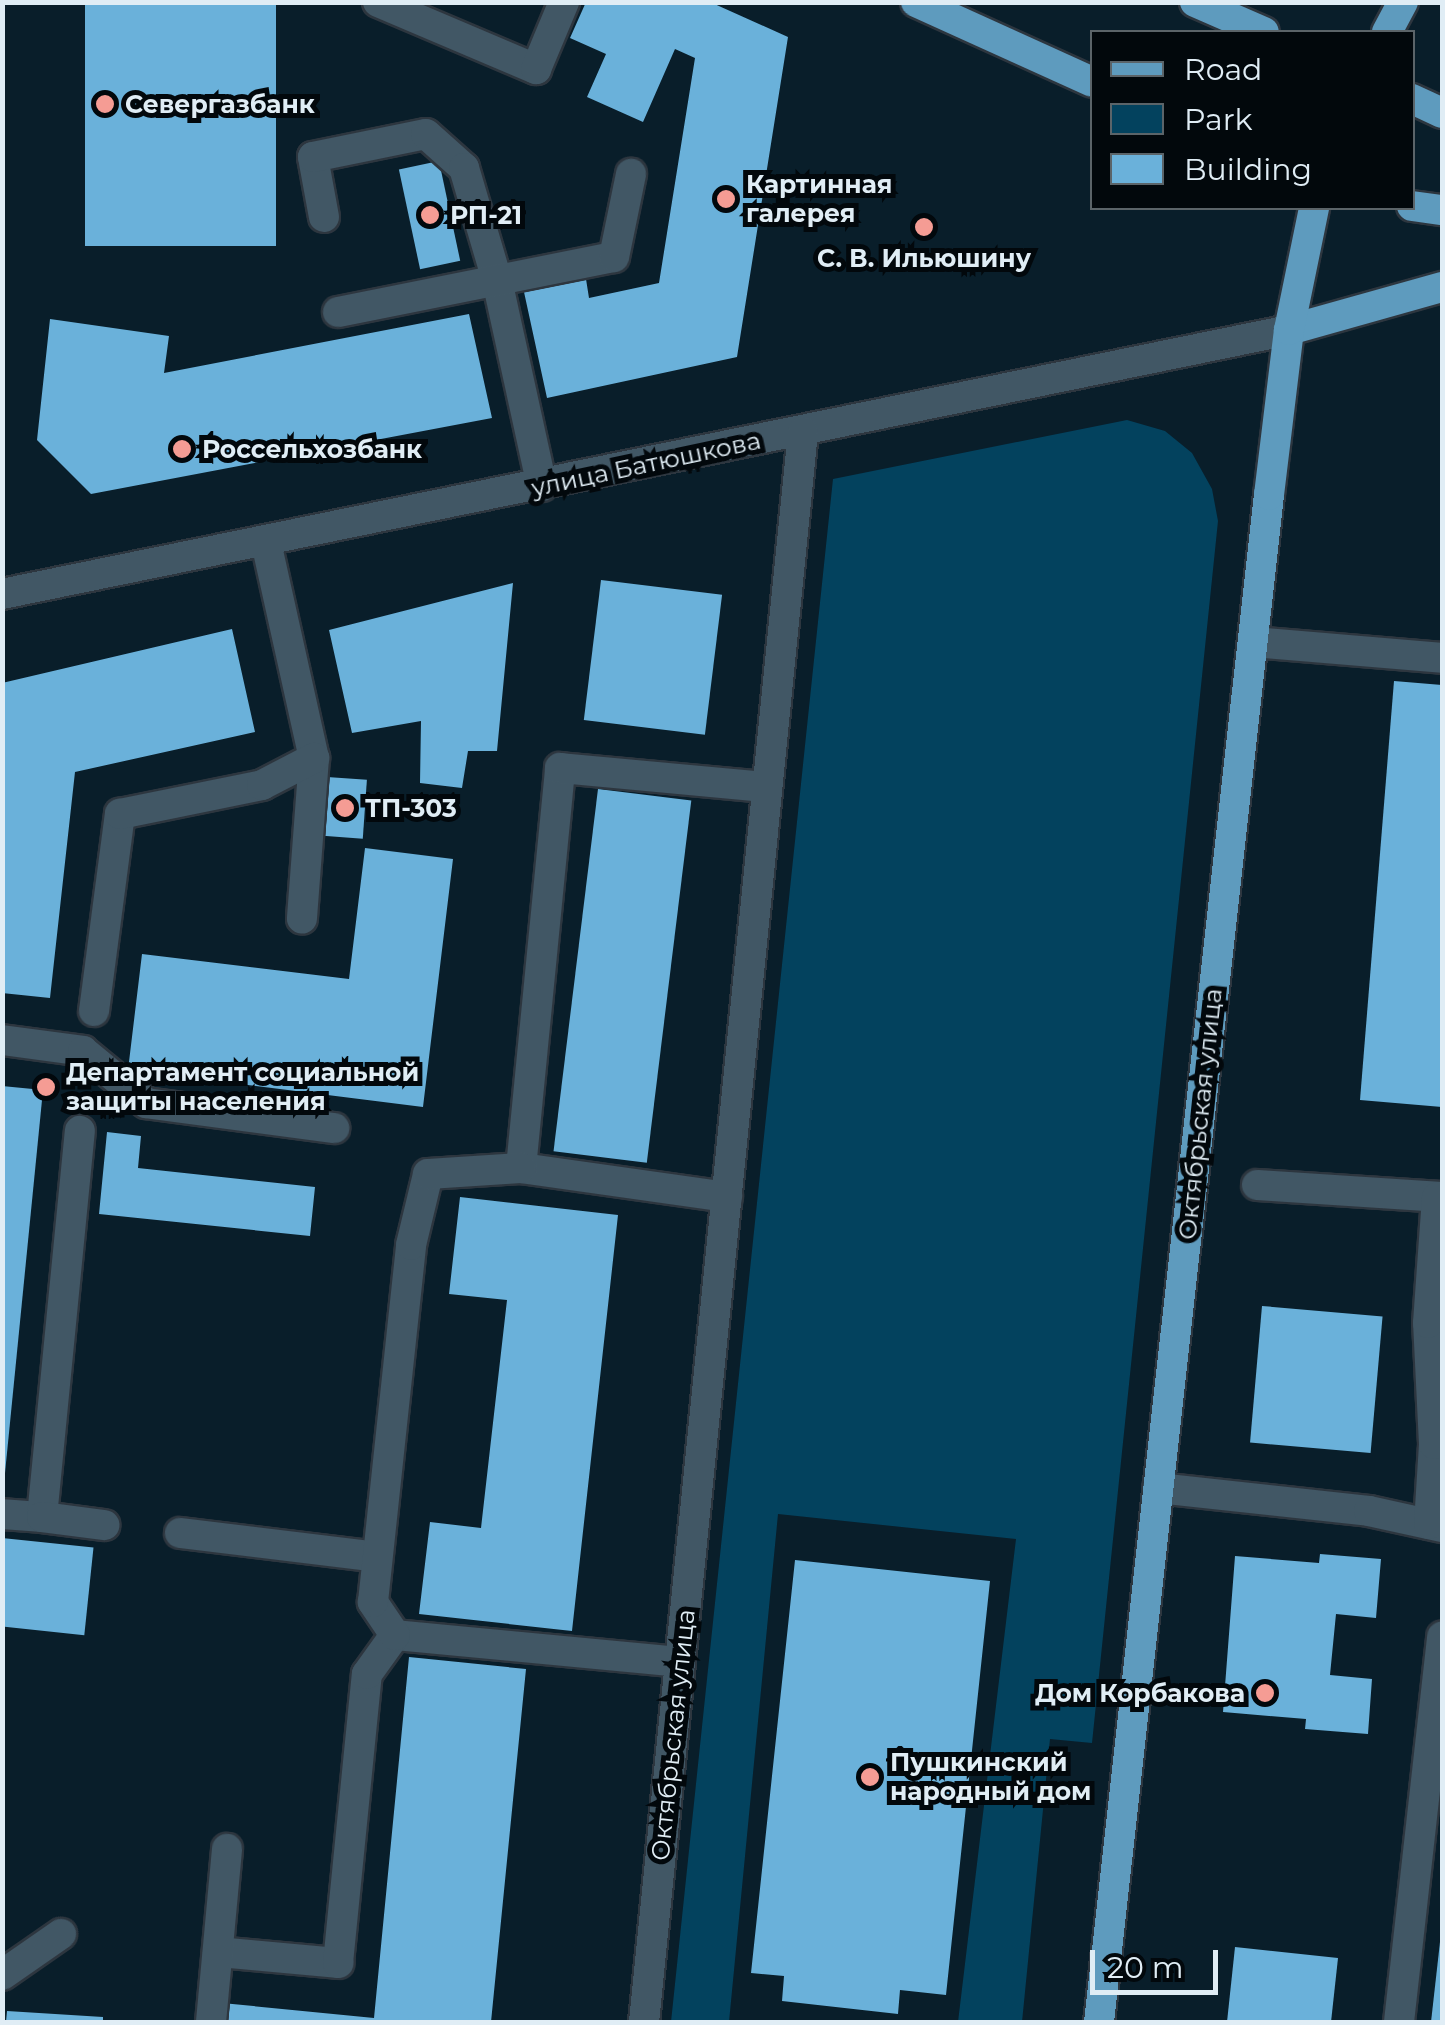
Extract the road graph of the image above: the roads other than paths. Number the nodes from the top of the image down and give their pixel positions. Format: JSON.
{"nodes":[{"id":1,"x":378,"y":2,"type":"edge"},
{"id":2,"x":564,"y":2,"type":"edge"},
{"id":3,"x":916,"y":2,"type":"edge"},
{"id":4,"x":1195,"y":2,"type":"edge"},
{"id":5,"x":1403,"y":2,"type":"edge"},
{"id":6,"x":1259,"y":30,"type":"edge"},
{"id":7,"x":1388,"y":30,"type":"edge"},
{"id":8,"x":1090,"y":81,"type":"edge"},
{"id":9,"x":1415,"y":100,"type":"edge"},
{"id":10,"x":1442,"y":113,"type":"edge"},
{"id":11,"x":632,"y":174,"type":"dead end"},
{"id":12,"x":1415,"y":206,"type":"edge"},
{"id":13,"x":1314,"y":210,"type":"edge"},
{"id":14,"x":1442,"y":210,"type":"edge"},
{"id":15,"x":324,"y":217,"type":"dead end"},
{"id":16,"x":497,"y":280,"type":"junction"},
{"id":17,"x":1442,"y":286,"type":"edge"},
{"id":18,"x":338,"y":312,"type":"dead end"},
{"id":19,"x":1289,"y":330,"type":"junction"},
{"id":20,"x":803,"y":432,"type":"junction"},
{"id":21,"x":542,"y":486,"type":"junction"},
{"id":22,"x":266,"y":542,"type":"junction"},
{"id":23,"x":2,"y":594,"type":"edge"},
{"id":24,"x":1253,"y":642,"type":"junction"},
{"id":25,"x":1442,"y":658,"type":"edge"},
{"id":26,"x":314,"y":758,"type":"junction"},
{"id":27,"x":766,"y":787,"type":"junction"},
{"id":28,"x":302,"y":919,"type":"dead end"},
{"id":29,"x":94,"y":1012,"type":"dead end"},
{"id":30,"x":2,"y":1040,"type":"edge"},
{"id":31,"x":334,"y":1128,"type":"dead end"},
{"id":32,"x":80,"y":1131,"type":"dead end"},
{"id":33,"x":521,"y":1168,"type":"junction"},
{"id":34,"x":1257,"y":1185,"type":"dead end"},
{"id":35,"x":728,"y":1197,"type":"junction"},
{"id":36,"x":1440,"y":1197,"type":"edge"},
{"id":37,"x":1158,"y":1488,"type":"junction"},
{"id":38,"x":2,"y":1514,"type":"edge"},
{"id":39,"x":42,"y":1517,"type":"junction"},
{"id":40,"x":104,"y":1525,"type":"dead end"},
{"id":41,"x":1436,"y":1526,"type":"edge"},
{"id":42,"x":180,"y":1533,"type":"dead end"},
{"id":43,"x":377,"y":1556,"type":"junction"},
{"id":44,"x":395,"y":1635,"type":"junction"},
{"id":45,"x":1442,"y":1636,"type":"edge"},
{"id":46,"x":680,"y":1662,"type":"junction"},
{"id":47,"x":227,"y":1849,"type":"dead end"},
{"id":48,"x":61,"y":1934,"type":"dead end"},
{"id":49,"x":218,"y":1952,"type":"junction"},
{"id":50,"x":2,"y":1975,"type":"edge"},
{"id":51,"x":211,"y":2022,"type":"edge"},
{"id":52,"x":644,"y":2022,"type":"edge"},
{"id":53,"x":1098,"y":2022,"type":"edge"},
{"id":54,"x":1399,"y":2022,"type":"edge"}],
"edges":[{"from":1,"to":2,"type":"street"},
{"from":3,"to":8,"type":"main road"},
{"from":4,"to":6,"type":"main road"},
{"from":5,"to":7,"type":"main road"},
{"from":9,"to":10,"type":"main road"},
{"from":11,"to":16,"type":"street"},
{"from":12,"to":14,"type":"main road"},
{"from":13,"to":19,"type":"main road","name":"Октябрьская улица"},
{"from":15,"to":16,"type":"street"},
{"from":16,"to":18,"type":"street"},
{"from":16,"to":21,"type":"street"},
{"from":17,"to":19,"type":"main road"},
{"from":19,"to":20,"type":"street","name":"улица Батюшкова"},
{"from":19,"to":24,"type":"main road","name":"Октябрьская улица"},
{"from":20,"to":21,"type":"street","name":"улица Батюшкова"},
{"from":20,"to":27,"type":"street","name":"Октябрьская улица"},
{"from":21,"to":22,"type":"street","name":"улица Батюшкова"},
{"from":22,"to":23,"type":"street","name":"улица Батюшкова"},
{"from":22,"to":26,"type":"street"},
{"from":24,"to":25,"type":"street"},
{"from":24,"to":37,"type":"main road","name":"Октябрьская улица"},
{"from":26,"to":28,"type":"street"},
{"from":26,"to":29,"type":"street"},
{"from":27,"to":33,"type":"street"},
{"from":27,"to":35,"type":"street","name":"Октябрьская улица"},
{"from":30,"to":31,"type":"street"},
{"from":32,"to":39,"type":"street"},
{"from":33,"to":35,"type":"street"},
{"from":33,"to":43,"type":"street"},
{"from":34,"to":36,"type":"street"},
{"from":35,"to":46,"type":"street","name":"Октябрьская улица"},
{"from":36,"to":41,"type":"street"},
{"from":37,"to":41,"type":"street"},
{"from":37,"to":53,"type":"main road","name":"Октябрьская улица"},
{"from":38,"to":39,"type":"street"},
{"from":39,"to":40,"type":"street"},
{"from":42,"to":43,"type":"street"},
{"from":43,"to":44,"type":"street"},
{"from":44,"to":46,"type":"street"},
{"from":44,"to":49,"type":"street"},
{"from":45,"to":54,"type":"street"},
{"from":46,"to":52,"type":"street","name":"Октябрьская улица"},
{"from":47,"to":49,"type":"street"},
{"from":48,"to":50,"type":"street"},
{"from":49,"to":51,"type":"street"}]}
